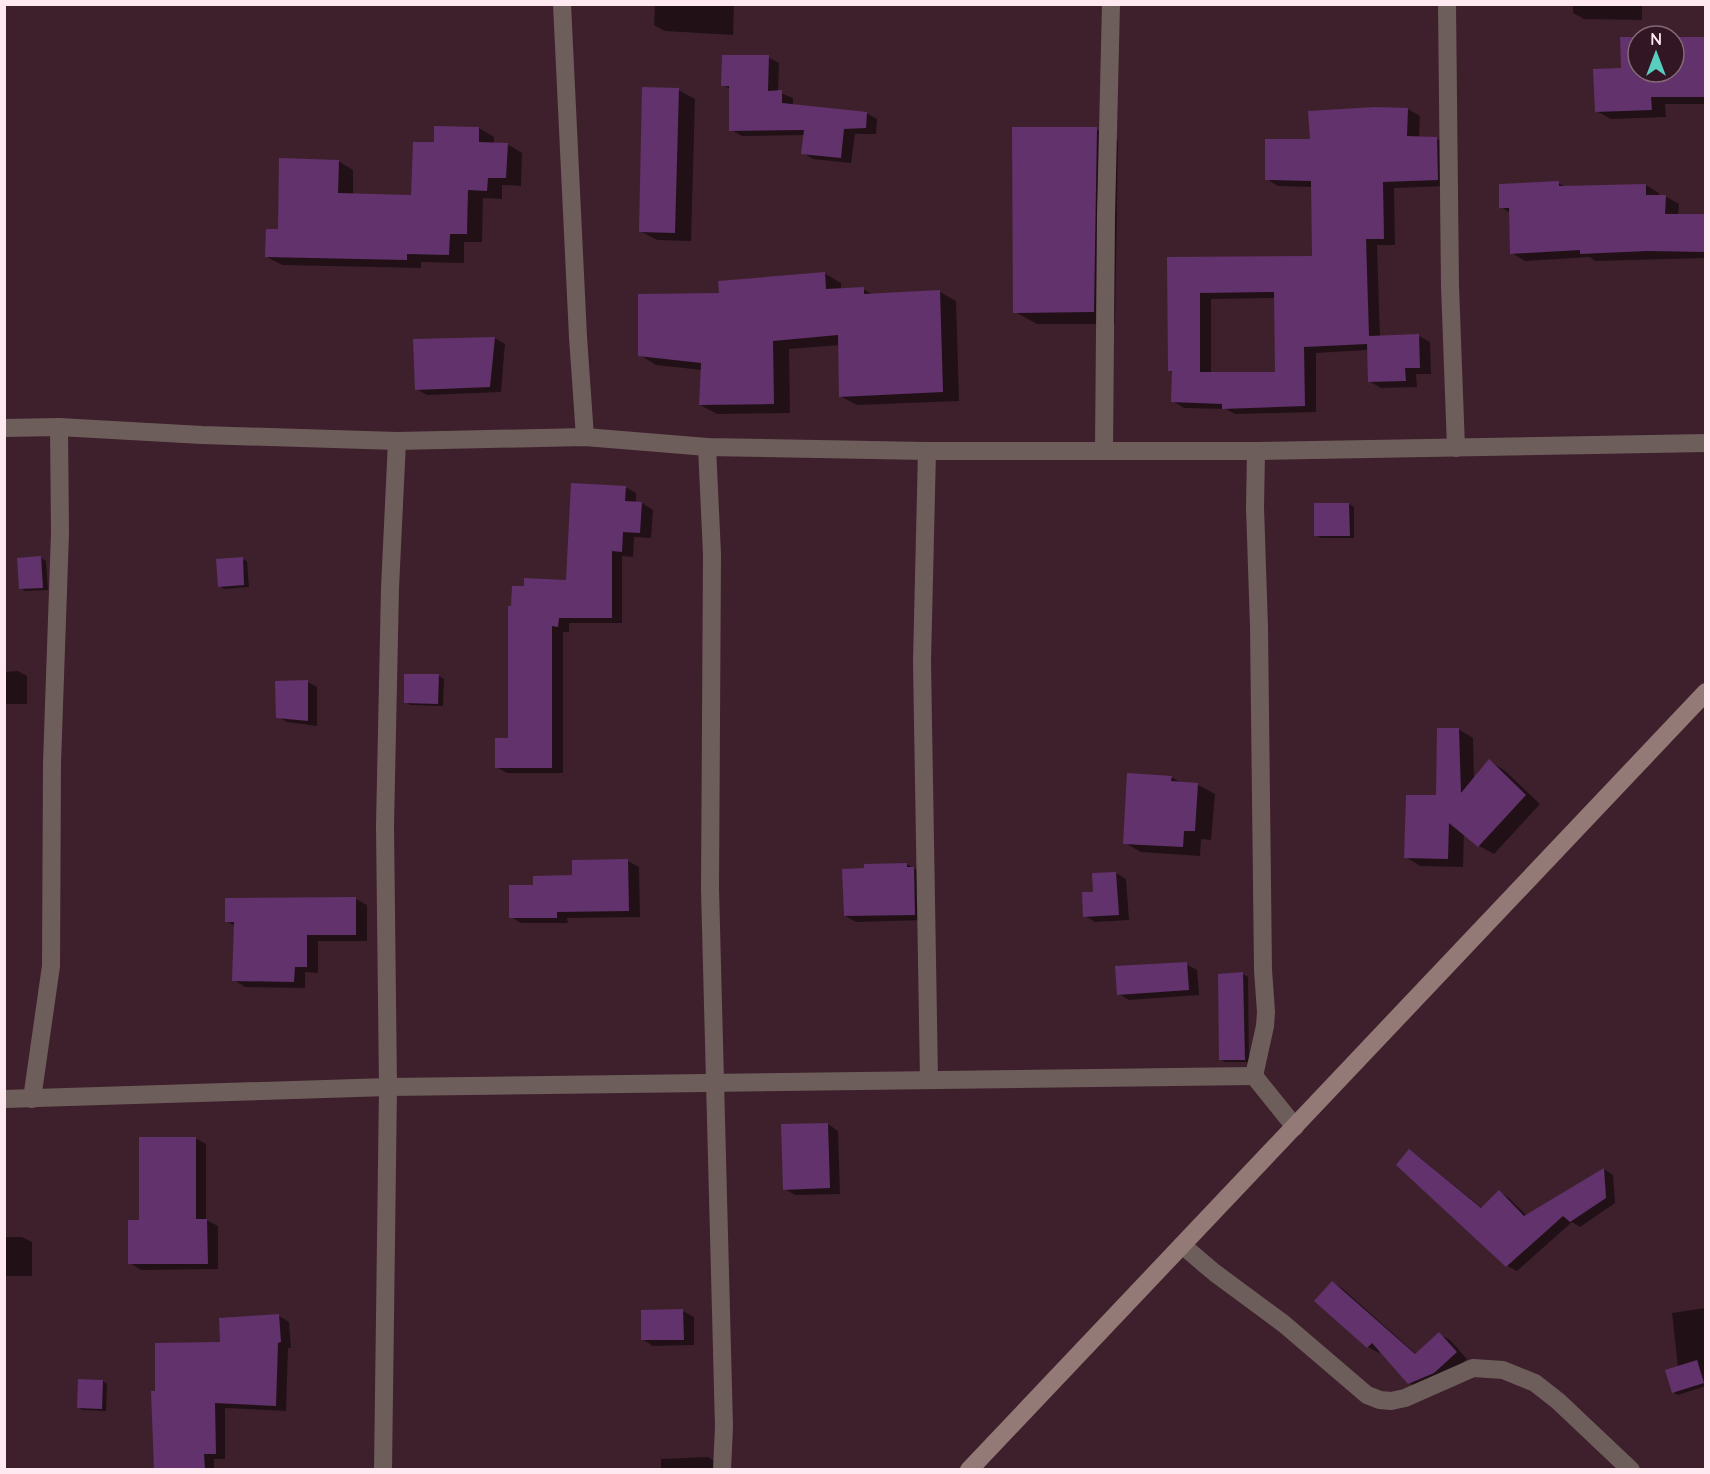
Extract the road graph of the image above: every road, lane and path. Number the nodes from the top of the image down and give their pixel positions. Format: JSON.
{"nodes":[{"id":1,"x":562,"y":4,"type":"edge"},
{"id":2,"x":1111,"y":4,"type":"edge"},
{"id":3,"x":1447,"y":4,"type":"edge"},
{"id":4,"x":59,"y":427,"type":"junction"},
{"id":5,"x":4,"y":428,"type":"edge"},
{"id":6,"x":585,"y":438,"type":"junction"},
{"id":7,"x":398,"y":441,"type":"junction"},
{"id":8,"x":1706,"y":443,"type":"edge"},
{"id":9,"x":707,"y":447,"type":"junction"},
{"id":10,"x":1456,"y":448,"type":"junction"},
{"id":11,"x":927,"y":451,"type":"junction"},
{"id":12,"x":1104,"y":451,"type":"junction"},
{"id":13,"x":1256,"y":451,"type":"junction"},
{"id":14,"x":1706,"y":692,"type":"edge"},
{"id":15,"x":1254,"y":1076,"type":"junction"},
{"id":16,"x":929,"y":1080,"type":"junction"},
{"id":17,"x":715,"y":1082,"type":"junction"},
{"id":18,"x":388,"y":1087,"type":"junction"},
{"id":19,"x":4,"y":1099,"type":"edge"},
{"id":20,"x":32,"y":1099,"type":"junction"},
{"id":21,"x":1294,"y":1126,"type":"junction"},
{"id":22,"x":1182,"y":1245,"type":"junction"},
{"id":23,"x":383,"y":1470,"type":"edge"},
{"id":24,"x":722,"y":1470,"type":"edge"},
{"id":25,"x":969,"y":1470,"type":"edge"},
{"id":26,"x":1631,"y":1470,"type":"edge"}],
"edges":[{"from":1,"to":6,"type":"street"},
{"from":2,"to":12,"type":"street"},
{"from":3,"to":10,"type":"street"},
{"from":4,"to":5,"type":"street"},
{"from":4,"to":7,"type":"street"},
{"from":4,"to":20,"type":"street"},
{"from":6,"to":7,"type":"street"},
{"from":6,"to":9,"type":"street"},
{"from":7,"to":18,"type":"street"},
{"from":8,"to":10,"type":"street"},
{"from":9,"to":11,"type":"street"},
{"from":9,"to":17,"type":"street"},
{"from":10,"to":13,"type":"street"},
{"from":11,"to":12,"type":"street"},
{"from":11,"to":16,"type":"street"},
{"from":12,"to":13,"type":"street"},
{"from":13,"to":15,"type":"street"},
{"from":14,"to":21,"type":"street"},
{"from":15,"to":16,"type":"street"},
{"from":15,"to":21,"type":"street"},
{"from":16,"to":17,"type":"street"},
{"from":17,"to":18,"type":"street"},
{"from":17,"to":24,"type":"street"},
{"from":18,"to":20,"type":"street"},
{"from":18,"to":23,"type":"street"},
{"from":19,"to":20,"type":"street"},
{"from":21,"to":22,"type":"street"},
{"from":22,"to":25,"type":"street"},
{"from":22,"to":26,"type":"street"}]}
